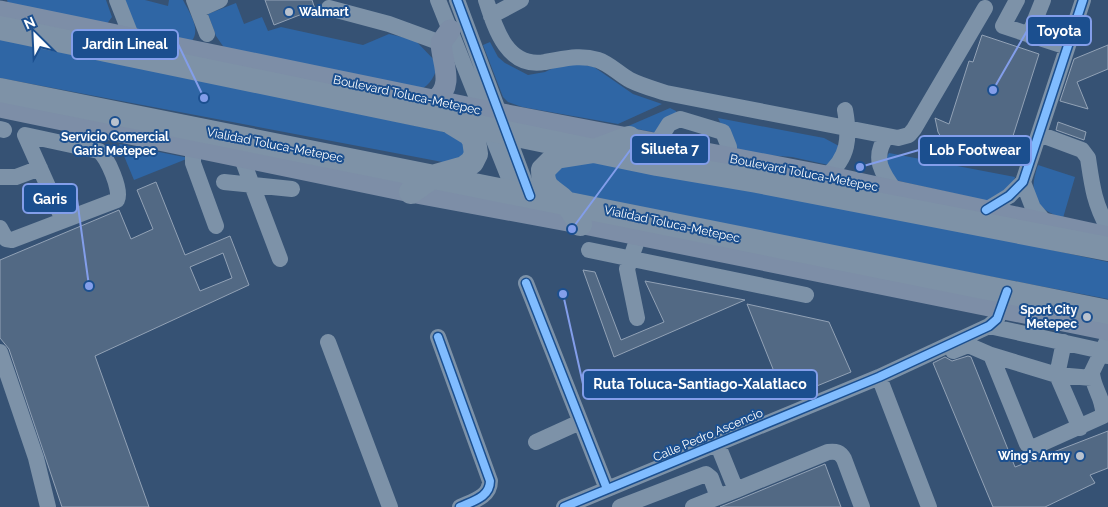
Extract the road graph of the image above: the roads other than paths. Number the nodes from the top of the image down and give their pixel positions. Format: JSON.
{"nodes":[{"id":1,"x":110,"y":0,"type":"edge"},
{"id":2,"x":118,"y":0,"type":"edge"},
{"id":3,"x":220,"y":0,"type":"edge"},
{"id":4,"x":438,"y":0,"type":"edge"},
{"id":5,"x":457,"y":0,"type":"edge"},
{"id":6,"x":486,"y":0,"type":"edge"},
{"id":7,"x":521,"y":0,"type":"edge"},
{"id":8,"x":1017,"y":0,"type":"edge"},
{"id":9,"x":1043,"y":0,"type":"edge"},
{"id":10,"x":1083,"y":0,"type":"edge"},
{"id":11,"x":196,"y":5,"type":"edge"},
{"id":12,"x":329,"y":8,"type":"dead end"},
{"id":13,"x":985,"y":8,"type":"dead end"},
{"id":14,"x":1,"y":13,"type":"edge"},
{"id":15,"x":491,"y":16,"type":"junction"},
{"id":16,"x":1029,"y":35,"type":"junction"},
{"id":17,"x":446,"y":36,"type":"junction"},
{"id":18,"x":122,"y":37,"type":"junction"},
{"id":19,"x":210,"y":44,"type":"junction"},
{"id":20,"x":1067,"y":47,"type":"junction"},
{"id":21,"x":232,"y":75,"type":"junction"},
{"id":22,"x":0,"y":90,"type":"edge"},
{"id":23,"x":435,"y":100,"type":"junction"},
{"id":24,"x":9,"y":109,"type":"edge"},
{"id":25,"x":845,"y":110,"type":"dead end"},
{"id":26,"x":449,"y":120,"type":"junction"},
{"id":27,"x":493,"y":121,"type":"junction"},
{"id":28,"x":848,"y":127,"type":"junction"},
{"id":29,"x":1039,"y":134,"type":"junction"},
{"id":30,"x":25,"y":136,"type":"junction"},
{"id":31,"x":887,"y":136,"type":"junction"},
{"id":32,"x":629,"y":138,"type":"junction"},
{"id":33,"x":197,"y":147,"type":"junction"},
{"id":34,"x":242,"y":147,"type":"junction"},
{"id":35,"x":594,"y":151,"type":"junction"},
{"id":36,"x":567,"y":154,"type":"junction"},
{"id":37,"x":657,"y":154,"type":"junction"},
{"id":38,"x":735,"y":159,"type":"junction"},
{"id":39,"x":40,"y":168,"type":"junction"},
{"id":40,"x":826,"y":176,"type":"junction"},
{"id":41,"x":0,"y":177,"type":"edge"},
{"id":42,"x":432,"y":177,"type":"junction"},
{"id":43,"x":756,"y":181,"type":"junction"},
{"id":44,"x":224,"y":182,"type":"dead end"},
{"id":45,"x":1023,"y":182,"type":"junction"},
{"id":46,"x":252,"y":184,"type":"junction"},
{"id":47,"x":408,"y":185,"type":"junction"},
{"id":48,"x":292,"y":189,"type":"dead end"},
{"id":49,"x":896,"y":192,"type":"junction"},
{"id":50,"x":523,"y":194,"type":"junction"},
{"id":51,"x":566,"y":203,"type":"junction"},
{"id":52,"x":986,"y":210,"type":"junction"},
{"id":53,"x":587,"y":218,"type":"junction"},
{"id":54,"x":63,"y":220,"type":"junction"},
{"id":55,"x":1045,"y":222,"type":"junction"},
{"id":56,"x":216,"y":226,"type":"dead end"},
{"id":57,"x":0,"y":228,"type":"edge"},
{"id":58,"x":1108,"y":228,"type":"edge"},
{"id":59,"x":638,"y":235,"type":"junction"},
{"id":60,"x":1108,"y":237,"type":"edge"},
{"id":61,"x":1108,"y":249,"type":"edge"},
{"id":62,"x":589,"y":250,"type":"dead end"},
{"id":63,"x":731,"y":254,"type":"junction"},
{"id":64,"x":774,"y":254,"type":"junction"},
{"id":65,"x":280,"y":259,"type":"dead end"},
{"id":66,"x":630,"y":260,"type":"junction"},
{"id":67,"x":725,"y":279,"type":"junction"},
{"id":68,"x":526,"y":283,"type":"dead end"},
{"id":69,"x":772,"y":289,"type":"junction"},
{"id":70,"x":806,"y":295,"type":"dead end"},
{"id":71,"x":1004,"y":300,"type":"junction"},
{"id":72,"x":1108,"y":312,"type":"edge"},
{"id":73,"x":637,"y":318,"type":"dead end"},
{"id":74,"x":989,"y":326,"type":"junction"},
{"id":75,"x":1108,"y":330,"type":"edge"},
{"id":76,"x":1061,"y":335,"type":"junction"},
{"id":77,"x":438,"y":337,"type":"dead end"},
{"id":78,"x":328,"y":342,"type":"dead end"},
{"id":79,"x":1106,"y":348,"type":"edge"},
{"id":80,"x":0,"y":352,"type":"edge"},
{"id":81,"x":944,"y":355,"type":"dead end"},
{"id":82,"x":991,"y":355,"type":"junction"},
{"id":83,"x":1054,"y":375,"type":"junction"},
{"id":84,"x":878,"y":377,"type":"junction"},
{"id":85,"x":1092,"y":378,"type":"junction"},
{"id":86,"x":580,"y":422,"type":"junction"},
{"id":87,"x":1080,"y":428,"type":"junction"},
{"id":88,"x":536,"y":442,"type":"dead end"},
{"id":89,"x":719,"y":447,"type":"junction"},
{"id":90,"x":607,"y":489,"type":"junction"},
{"id":91,"x":736,"y":490,"type":"junction"},
{"id":92,"x":718,"y":497,"type":"junction"},
{"id":93,"x":48,"y":507,"type":"edge"},
{"id":94,"x":390,"y":507,"type":"edge"},
{"id":95,"x":460,"y":507,"type":"edge"},
{"id":96,"x":564,"y":507,"type":"edge"},
{"id":97,"x":620,"y":507,"type":"edge"},
{"id":98,"x":693,"y":507,"type":"edge"},
{"id":99,"x":862,"y":507,"type":"edge"},
{"id":100,"x":929,"y":507,"type":"edge"}],
"edges":[{"from":1,"to":18,"type":"street"},
{"from":2,"to":18,"type":"street"},
{"from":3,"to":11,"type":"street"},
{"from":4,"to":17,"type":"street"},
{"from":5,"to":27,"type":"street"},
{"from":6,"to":15,"type":"street"},
{"from":7,"to":15,"type":"street"},
{"from":8,"to":16,"type":"street"},
{"from":9,"to":16,"type":"street"},
{"from":10,"to":20,"type":"street"},
{"from":11,"to":19,"type":"street"},
{"from":12,"to":17,"type":"street"},
{"from":13,"to":31,"type":"street"},
{"from":14,"to":18,"type":"main road","name":"Boulevard Toluca-Metepec"},
{"from":14,"to":21,"type":"highway"},
{"from":15,"to":28,"type":"street"},
{"from":16,"to":20,"type":"street"},
{"from":17,"to":23,"type":"main road"},
{"from":17,"to":27,"type":"street"},
{"from":18,"to":19,"type":"main road","name":"Boulevard Toluca-Metepec"},
{"from":19,"to":21,"type":"highway"},
{"from":19,"to":23,"type":"main road","name":"Boulevard Toluca-Metepec"},
{"from":20,"to":29,"type":"street"},
{"from":21,"to":26,"type":"highway"},
{"from":22,"to":34,"type":"highway","name":"Vialidad Toluca-Metepec"},
{"from":23,"to":27,"type":"main road","name":"Boulevard Toluca-Metepec"},
{"from":24,"to":30,"type":"street"},
{"from":24,"to":33,"type":"main road"},
{"from":25,"to":28,"type":"street"},
{"from":26,"to":27,"type":"highway"},
{"from":26,"to":42,"type":"highway"},
{"from":27,"to":32,"type":"main road","name":"Boulevard Toluca-Metepec"},
{"from":27,"to":35,"type":"highway"},
{"from":27,"to":50,"type":"street"},
{"from":28,"to":31,"type":"street"},
{"from":28,"to":40,"type":"street"},
{"from":29,"to":45,"type":"street"},
{"from":29,"to":58,"type":"street"},
{"from":30,"to":39,"type":"street"},
{"from":30,"to":54,"type":"street"},
{"from":31,"to":49,"type":"street"},
{"from":32,"to":35,"type":"highway"},
{"from":32,"to":37,"type":"main road","name":"Boulevard Toluca-Metepec"},
{"from":33,"to":34,"type":"main road"},
{"from":33,"to":56,"type":"street"},
{"from":34,"to":46,"type":"street"},
{"from":34,"to":47,"type":"highway","name":"Vialidad Toluca-Metepec"},
{"from":35,"to":36,"type":"highway"},
{"from":35,"to":37,"type":"highway"},
{"from":36,"to":37,"type":"highway"},
{"from":36,"to":51,"type":"highway"},
{"from":37,"to":38,"type":"main road","name":"Boulevard Toluca-Metepec"},
{"from":37,"to":38,"type":"street"},
{"from":37,"to":43,"type":"highway"},
{"from":38,"to":40,"type":"main road","name":"Boulevard Toluca-Metepec"},
{"from":38,"to":43,"type":"highway"},
{"from":39,"to":41,"type":"street"},
{"from":39,"to":54,"type":"street"},
{"from":40,"to":49,"type":"main road","name":"Boulevard Toluca-Metepec"},
{"from":42,"to":47,"type":"highway","name":"Vialidad Toluca-Metepec"},
{"from":42,"to":50,"type":"highway","name":"Vialidad Toluca-Metepec"},
{"from":43,"to":61,"type":"highway"},
{"from":44,"to":46,"type":"street"},
{"from":45,"to":52,"type":"street"},
{"from":45,"to":55,"type":"street"},
{"from":46,"to":48,"type":"street"},
{"from":46,"to":65,"type":"street"},
{"from":47,"to":53,"type":"main road"},
{"from":49,"to":52,"type":"main road","name":"Boulevard Toluca-Metepec"},
{"from":50,"to":51,"type":"highway","name":"Vialidad Toluca-Metepec"},
{"from":51,"to":53,"type":"highway","name":"Vialidad Toluca-Metepec"},
{"from":52,"to":55,"type":"main road","name":"Boulevard Toluca-Metepec"},
{"from":53,"to":59,"type":"main road"},
{"from":53,"to":64,"type":"highway","name":"Vialidad Toluca-Metepec"},
{"from":54,"to":57,"type":"street"},
{"from":55,"to":60,"type":"main road","name":"Boulevard Toluca-Metepec"},
{"from":59,"to":63,"type":"main road"},
{"from":59,"to":66,"type":"street"},
{"from":62,"to":66,"type":"street"},
{"from":63,"to":64,"type":"main road"},
{"from":63,"to":67,"type":"street"},
{"from":64,"to":69,"type":"street"},
{"from":64,"to":71,"type":"highway","name":"Vialidad Toluca-Metepec"},
{"from":66,"to":67,"type":"street"},
{"from":66,"to":73,"type":"street"},
{"from":67,"to":69,"type":"street"},
{"from":68,"to":86,"type":"street"},
{"from":69,"to":70,"type":"street"},
{"from":71,"to":72,"type":"highway","name":"Vialidad Toluca-Metepec"},
{"from":71,"to":74,"type":"street","name":"Calle Pedro Ascencio"},
{"from":71,"to":76,"type":"main road"},
{"from":74,"to":76,"type":"street"},
{"from":74,"to":84,"type":"street","name":"Calle Pedro Ascencio"},
{"from":75,"to":76,"type":"main road"},
{"from":76,"to":79,"type":"street"},
{"from":76,"to":83,"type":"street"},
{"from":77,"to":95,"type":"street"},
{"from":78,"to":94,"type":"street"},
{"from":79,"to":85,"type":"street"},
{"from":80,"to":93,"type":"street"},
{"from":81,"to":82,"type":"street"},
{"from":82,"to":83,"type":"street"},
{"from":82,"to":87,"type":"street"},
{"from":83,"to":85,"type":"street"},
{"from":83,"to":87,"type":"street"},
{"from":84,"to":89,"type":"street","name":"Calle Pedro Ascencio"},
{"from":84,"to":100,"type":"street"},
{"from":85,"to":87,"type":"street"},
{"from":86,"to":88,"type":"street"},
{"from":86,"to":90,"type":"street"},
{"from":89,"to":90,"type":"street","name":"Calle Pedro Ascencio"},
{"from":89,"to":91,"type":"street"},
{"from":90,"to":96,"type":"street","name":"Calle Pedro Ascencio"},
{"from":91,"to":92,"type":"street"},
{"from":91,"to":99,"type":"street"},
{"from":92,"to":97,"type":"street"},
{"from":92,"to":98,"type":"street"}]}
